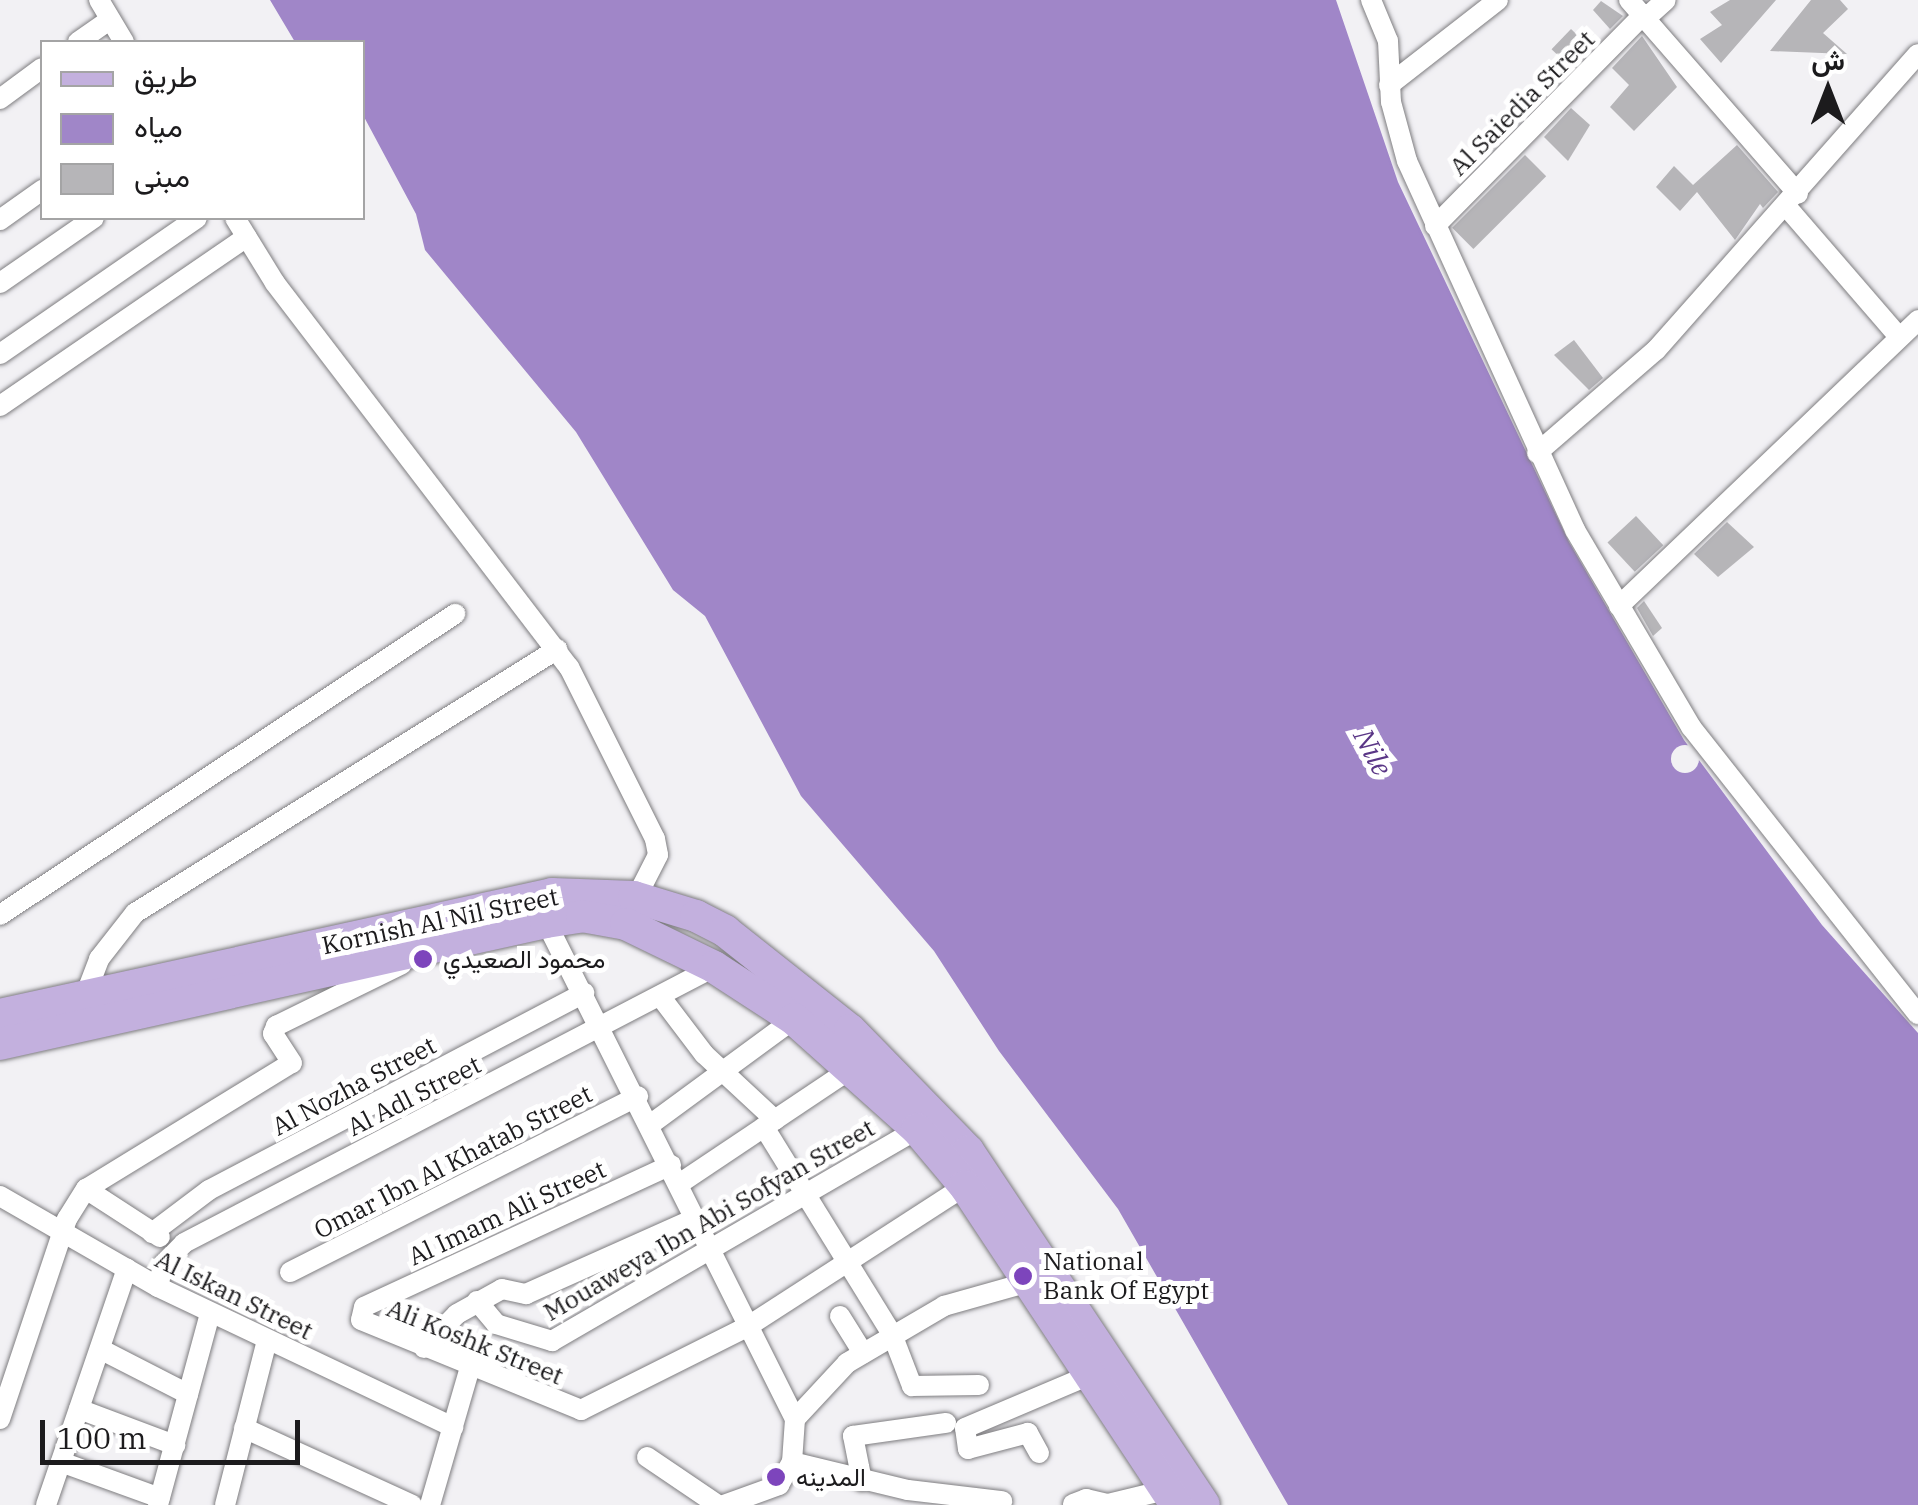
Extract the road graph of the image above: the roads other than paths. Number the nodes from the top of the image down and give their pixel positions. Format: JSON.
{"nodes":[{"id":1,"x":99,"y":0,"type":"edge"},
{"id":2,"x":1371,"y":0,"type":"edge"},
{"id":3,"x":1498,"y":0,"type":"edge"},
{"id":4,"x":1666,"y":0,"type":"edge"},
{"id":5,"x":1640,"y":11,"type":"edge"},
{"id":6,"x":110,"y":20,"type":"junction"},
{"id":7,"x":81,"y":40,"type":"edge"},
{"id":8,"x":123,"y":40,"type":"edge"},
{"id":9,"x":1918,"y":54,"type":"edge"},
{"id":10,"x":40,"y":69,"type":"edge"},
{"id":11,"x":1389,"y":84,"type":"junction"},
{"id":12,"x":0,"y":99,"type":"edge"},
{"id":13,"x":40,"y":191,"type":"edge"},
{"id":14,"x":1792,"y":200,"type":"junction"},
{"id":15,"x":0,"y":220,"type":"edge"},
{"id":16,"x":91,"y":220,"type":"edge"},
{"id":17,"x":193,"y":220,"type":"edge"},
{"id":18,"x":236,"y":220,"type":"edge"},
{"id":19,"x":1435,"y":226,"type":"junction"},
{"id":20,"x":247,"y":237,"type":"junction"},
{"id":21,"x":0,"y":283,"type":"edge"},
{"id":22,"x":1918,"y":320,"type":"edge"},
{"id":23,"x":1900,"y":338,"type":"junction"},
{"id":24,"x":0,"y":354,"type":"edge"},
{"id":25,"x":0,"y":406,"type":"edge"},
{"id":26,"x":1537,"y":453,"type":"junction"},
{"id":27,"x":1619,"y":606,"type":"junction"},
{"id":28,"x":455,"y":614,"type":"dead end"},
{"id":29,"x":556,"y":649,"type":"junction"},
{"id":30,"x":630,"y":910,"type":"junction"},
{"id":31,"x":0,"y":915,"type":"edge"},
{"id":32,"x":546,"y":922,"type":"junction"},
{"id":33,"x":426,"y":953,"type":"junction"},
{"id":34,"x":714,"y":966,"type":"junction"},
{"id":35,"x":585,"y":993,"type":"junction"},
{"id":36,"x":85,"y":996,"type":"junction"},
{"id":37,"x":660,"y":996,"type":"junction"},
{"id":38,"x":0,"y":1014,"type":"edge"},
{"id":39,"x":1918,"y":1014,"type":"edge"},
{"id":40,"x":794,"y":1019,"type":"junction"},
{"id":41,"x":603,"y":1027,"type":"junction"},
{"id":42,"x":0,"y":1044,"type":"edge"},
{"id":43,"x":854,"y":1067,"type":"junction"},
{"id":44,"x":722,"y":1072,"type":"junction"},
{"id":45,"x":638,"y":1096,"type":"junction"},
{"id":46,"x":769,"y":1123,"type":"junction"},
{"id":47,"x":651,"y":1124,"type":"junction"},
{"id":48,"x":917,"y":1129,"type":"junction"},
{"id":49,"x":675,"y":1175,"type":"junction"},
{"id":50,"x":965,"y":1186,"type":"junction"},
{"id":51,"x":86,"y":1189,"type":"junction"},
{"id":52,"x":806,"y":1195,"type":"junction"},
{"id":53,"x":1,"y":1198,"type":"edge"},
{"id":54,"x":696,"y":1218,"type":"junction"},
{"id":55,"x":64,"y":1230,"type":"junction"},
{"id":56,"x":152,"y":1232,"type":"junction"},
{"id":57,"x":178,"y":1247,"type":"junction"},
{"id":58,"x":710,"y":1250,"type":"junction"},
{"id":59,"x":848,"y":1261,"type":"junction"},
{"id":60,"x":127,"y":1269,"type":"junction"},
{"id":61,"x":290,"y":1272,"type":"dead end"},
{"id":62,"x":1029,"y":1282,"type":"junction"},
{"id":63,"x":158,"y":1287,"type":"junction"},
{"id":64,"x":478,"y":1301,"type":"junction"},
{"id":65,"x":364,"y":1306,"type":"joint"},
{"id":66,"x":210,"y":1313,"type":"junction"},
{"id":67,"x":840,"y":1316,"type":"dead end"},
{"id":68,"x":746,"y":1327,"type":"junction"},
{"id":69,"x":892,"y":1334,"type":"junction"},
{"id":70,"x":267,"y":1340,"type":"junction"},
{"id":71,"x":100,"y":1348,"type":"junction"},
{"id":72,"x":424,"y":1348,"type":"junction"},
{"id":73,"x":864,"y":1353,"type":"junction"},
{"id":74,"x":470,"y":1366,"type":"junction"},
{"id":75,"x":1090,"y":1375,"type":"junction"},
{"id":76,"x":979,"y":1385,"type":"dead end"},
{"id":77,"x":188,"y":1394,"type":"junction"},
{"id":78,"x":79,"y":1409,"type":"junction"},
{"id":79,"x":0,"y":1419,"type":"edge"},
{"id":80,"x":796,"y":1419,"type":"junction"},
{"id":81,"x":946,"y":1422,"type":"dead end"},
{"id":82,"x":453,"y":1427,"type":"junction"},
{"id":83,"x":244,"y":1428,"type":"junction"},
{"id":84,"x":174,"y":1445,"type":"junction"},
{"id":85,"x":1039,"y":1453,"type":"dead end"},
{"id":86,"x":647,"y":1457,"type":"dead end"},
{"id":87,"x":61,"y":1462,"type":"junction"},
{"id":88,"x":792,"y":1462,"type":"junction"},
{"id":89,"x":862,"y":1481,"type":"junction"},
{"id":90,"x":775,"y":1497,"type":"edge"},
{"id":91,"x":1171,"y":1497,"type":"edge"},
{"id":92,"x":159,"y":1501,"type":"edge"},
{"id":93,"x":1002,"y":1501,"type":"dead end"},
{"id":94,"x":731,"y":1504,"type":"edge"},
{"id":95,"x":1073,"y":1504,"type":"edge"},
{"id":96,"x":46,"y":1505,"type":"edge"},
{"id":97,"x":225,"y":1505,"type":"edge"},
{"id":98,"x":412,"y":1505,"type":"edge"},
{"id":99,"x":430,"y":1505,"type":"edge"},
{"id":100,"x":1204,"y":1505,"type":"edge"}],
"edges":[{"from":1,"to":6,"type":"street"},
{"from":2,"to":11,"type":"street"},
{"from":3,"to":11,"type":"street"},
{"from":4,"to":5,"type":"street","name":"Al Saiedia Street"},
{"from":5,"to":14,"type":"street"},
{"from":5,"to":19,"type":"street","name":"Al Saiedia Street"},
{"from":6,"to":7,"type":"street"},
{"from":6,"to":8,"type":"street"},
{"from":9,"to":14,"type":"street"},
{"from":10,"to":12,"type":"street"},
{"from":11,"to":19,"type":"street"},
{"from":13,"to":15,"type":"street"},
{"from":14,"to":23,"type":"street"},
{"from":14,"to":26,"type":"street"},
{"from":16,"to":21,"type":"street"},
{"from":17,"to":24,"type":"street"},
{"from":18,"to":20,"type":"street"},
{"from":19,"to":26,"type":"street"},
{"from":20,"to":25,"type":"street"},
{"from":20,"to":29,"type":"street"},
{"from":22,"to":23,"type":"street"},
{"from":23,"to":27,"type":"street"},
{"from":26,"to":27,"type":"street"},
{"from":27,"to":39,"type":"street"},
{"from":28,"to":31,"type":"street"},
{"from":29,"to":30,"type":"street"},
{"from":29,"to":36,"type":"street"},
{"from":30,"to":32,"type":"main road","name":"Kornish Al Nil Street"},
{"from":30,"to":34,"type":"main road","name":"Kornish Al Nil Street"},
{"from":30,"to":36,"type":"main road","name":"Kornish Al Nil Street"},
{"from":30,"to":100,"type":"main road","name":"Kornish Al Nil Street"},
{"from":32,"to":33,"type":"main road","name":"Kornish Al Nil Street"},
{"from":32,"to":35,"type":"street"},
{"from":33,"to":42,"type":"main road","name":"Kornish Al Nil Street"},
{"from":33,"to":51,"type":"street"},
{"from":34,"to":37,"type":"street","name":"Al Adl Street"},
{"from":34,"to":40,"type":"main road","name":"Kornish Al Nil Street"},
{"from":35,"to":41,"type":"street"},
{"from":35,"to":56,"type":"street","name":"Al Nozha Street"},
{"from":36,"to":38,"type":"main road","name":"Kornish Al Nil Street"},
{"from":37,"to":41,"type":"street","name":"Al Adl Street"},
{"from":37,"to":44,"type":"street"},
{"from":40,"to":43,"type":"main road","name":"Kornish Al Nil Street"},
{"from":40,"to":44,"type":"street"},
{"from":41,"to":45,"type":"street"},
{"from":41,"to":57,"type":"street","name":"Al Adl Street"},
{"from":43,"to":46,"type":"street","name":"Al Imam Ali Street"},
{"from":43,"to":48,"type":"main road","name":"Kornish Al Nil Street"},
{"from":44,"to":46,"type":"street"},
{"from":44,"to":47,"type":"street"},
{"from":45,"to":47,"type":"street"},
{"from":45,"to":61,"type":"street","name":"Omar Ibn Al Khatab Street"},
{"from":46,"to":49,"type":"street","name":"Al Imam Ali Street"},
{"from":46,"to":52,"type":"street"},
{"from":47,"to":49,"type":"street"},
{"from":48,"to":50,"type":"main road","name":"Kornish Al Nil Street"},
{"from":48,"to":52,"type":"street","name":"Mouaweya Ibn Abi Sofyan Street"},
{"from":49,"to":54,"type":"street"},
{"from":49,"to":65,"type":"street","name":"Al Imam Ali Street"},
{"from":50,"to":59,"type":"street","name":"Ali Koshk Street"},
{"from":50,"to":62,"type":"main road","name":"Kornish Al Nil Street"},
{"from":51,"to":55,"type":"street"},
{"from":51,"to":56,"type":"street"},
{"from":52,"to":58,"type":"street","name":"Mouaweya Ibn Abi Sofyan Street"},
{"from":52,"to":59,"type":"street"},
{"from":53,"to":55,"type":"street","name":"Al Iskan Street"},
{"from":54,"to":58,"type":"street"},
{"from":54,"to":64,"type":"street"},
{"from":55,"to":60,"type":"street","name":"Al Iskan Street"},
{"from":55,"to":79,"type":"street"},
{"from":56,"to":57,"type":"street"},
{"from":57,"to":63,"type":"street"},
{"from":58,"to":64,"type":"street","name":"Mouaweya Ibn Abi Sofyan Street"},
{"from":58,"to":68,"type":"street"},
{"from":59,"to":68,"type":"street","name":"Ali Koshk Street"},
{"from":59,"to":69,"type":"street"},
{"from":60,"to":63,"type":"street","name":"Al Iskan Street"},
{"from":60,"to":71,"type":"street"},
{"from":62,"to":69,"type":"street"},
{"from":62,"to":75,"type":"main road","name":"Kornish Al Nil Street"},
{"from":63,"to":66,"type":"street","name":"Al Iskan Street"},
{"from":64,"to":72,"type":"street"},
{"from":65,"to":72,"type":"street","name":"Ali Koshk Street"},
{"from":66,"to":70,"type":"street","name":"Al Iskan Street"},
{"from":66,"to":77,"type":"street"},
{"from":67,"to":73,"type":"street"},
{"from":68,"to":74,"type":"street","name":"Ali Koshk Street"},
{"from":68,"to":80,"type":"street"},
{"from":69,"to":73,"type":"street"},
{"from":69,"to":76,"type":"street"},
{"from":70,"to":82,"type":"street","name":"Al Iskan Street"},
{"from":70,"to":83,"type":"street"},
{"from":71,"to":77,"type":"street"},
{"from":71,"to":78,"type":"street"},
{"from":72,"to":74,"type":"street","name":"Ali Koshk Street"},
{"from":73,"to":80,"type":"street"},
{"from":74,"to":82,"type":"street"},
{"from":75,"to":85,"type":"street"},
{"from":75,"to":91,"type":"main road","name":"Kornish Al Nil Street"},
{"from":77,"to":84,"type":"street"},
{"from":78,"to":84,"type":"street"},
{"from":78,"to":87,"type":"street"},
{"from":80,"to":88,"type":"street"},
{"from":81,"to":89,"type":"street"},
{"from":82,"to":99,"type":"street"},
{"from":83,"to":97,"type":"street"},
{"from":83,"to":98,"type":"street"},
{"from":84,"to":92,"type":"street"},
{"from":86,"to":94,"type":"street"},
{"from":87,"to":92,"type":"street"},
{"from":87,"to":96,"type":"street"},
{"from":88,"to":89,"type":"street"},
{"from":88,"to":90,"type":"street"},
{"from":89,"to":93,"type":"street"},
{"from":90,"to":94,"type":"street"},
{"from":91,"to":95,"type":"street"}]}
